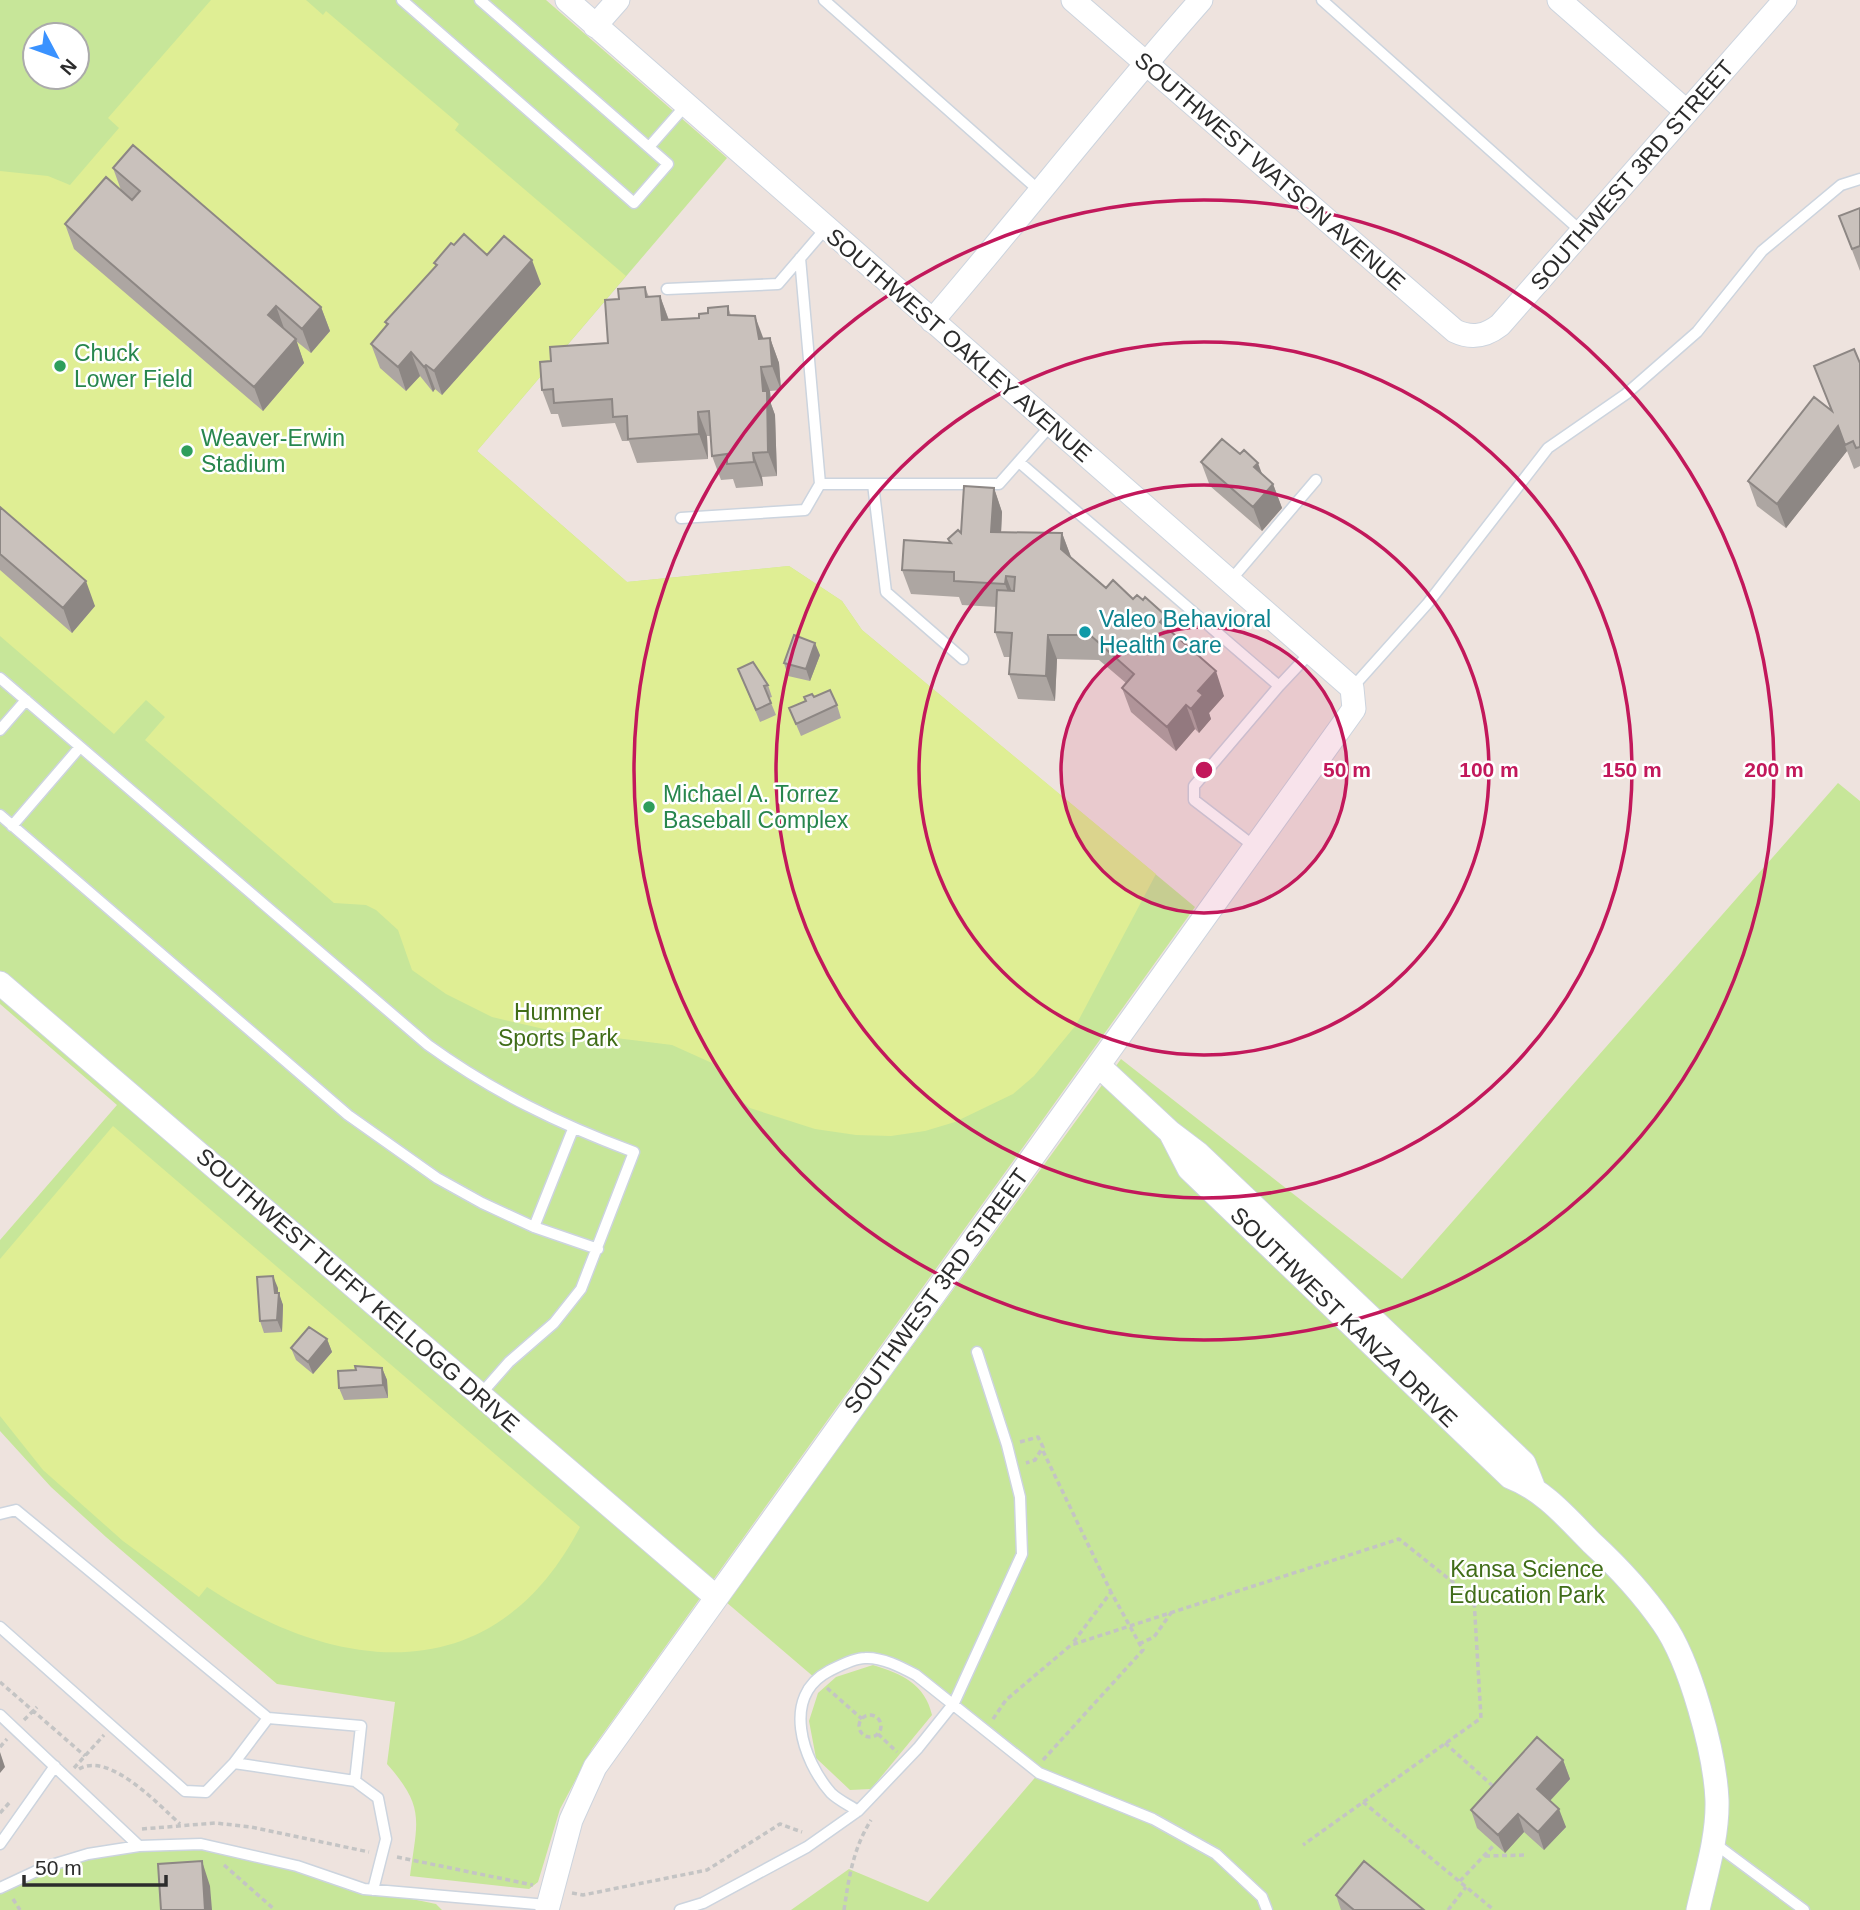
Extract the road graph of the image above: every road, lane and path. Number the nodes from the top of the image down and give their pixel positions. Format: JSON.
{"nodes":[{"id":1,"x":402,"y":0,"type":"edge"},
{"id":2,"x":480,"y":0,"type":"edge"},
{"id":3,"x":566,"y":0,"type":"edge"},
{"id":4,"x":618,"y":0,"type":"edge"},
{"id":5,"x":824,"y":0,"type":"edge"},
{"id":6,"x":1073,"y":0,"type":"edge"},
{"id":7,"x":1201,"y":0,"type":"edge"},
{"id":8,"x":1322,"y":0,"type":"edge"},
{"id":9,"x":1559,"y":0,"type":"edge"},
{"id":10,"x":1785,"y":0,"type":"edge"},
{"id":11,"x":595,"y":26,"type":"junction"},
{"id":12,"x":1145,"y":64,"type":"junction"},
{"id":13,"x":686,"y":105,"type":"junction"},
{"id":14,"x":1686,"y":112,"type":"junction"},
{"id":15,"x":649,"y":147,"type":"junction"},
{"id":16,"x":1860,"y":178,"type":"edge"},
{"id":17,"x":1042,"y":193,"type":"junction"},
{"id":18,"x":826,"y":228,"type":"junction"},
{"id":19,"x":1582,"y":232,"type":"junction"},
{"id":20,"x":800,"y":258,"type":"junction"},
{"id":21,"x":667,"y":289,"type":"dead end"},
{"id":22,"x":932,"y":321,"type":"junction"},
{"id":23,"x":1470,"y":336,"type":"joint"},
{"id":24,"x":1051,"y":425,"type":"junction"},
{"id":25,"x":1019,"y":462,"type":"junction"},
{"id":26,"x":1315,"y":480,"type":"dead end"},
{"id":27,"x":820,"y":484,"type":"junction"},
{"id":28,"x":873,"y":484,"type":"junction"},
{"id":29,"x":681,"y":518,"type":"dead end"},
{"id":30,"x":1230,"y":581,"type":"junction"},
{"id":31,"x":1311,"y":652,"type":"junction"},
{"id":32,"x":963,"y":659,"type":"dead end"},
{"id":33,"x":0,"y":678,"type":"edge"},
{"id":34,"x":1279,"y":686,"type":"junction"},
{"id":35,"x":1352,"y":688,"type":"junction"},
{"id":36,"x":26,"y":700,"type":"junction"},
{"id":37,"x":0,"y":730,"type":"edge"},
{"id":38,"x":80,"y":747,"type":"junction"},
{"id":39,"x":0,"y":815,"type":"edge"},
{"id":40,"x":12,"y":826,"type":"junction"},
{"id":41,"x":1255,"y":847,"type":"junction"},
{"id":42,"x":0,"y":984,"type":"edge"},
{"id":43,"x":1098,"y":1066,"type":"junction"},
{"id":44,"x":573,"y":1129,"type":"junction"},
{"id":45,"x":534,"y":1227,"type":"junction"},
{"id":46,"x":598,"y":1249,"type":"junction"},
{"id":47,"x":977,"y":1352,"type":"dead end"},
{"id":48,"x":480,"y":1395,"type":"junction"},
{"id":49,"x":1007,"y":1445,"type":"junction"},
{"id":50,"x":1043,"y":1451,"type":"junction"},
{"id":51,"x":1012,"y":1467,"type":"junction"},
{"id":52,"x":0,"y":1514,"type":"edge"},
{"id":53,"x":1111,"y":1592,"type":"junction"},
{"id":54,"x":716,"y":1597,"type":"junction"},
{"id":55,"x":1173,"y":1611,"type":"junction"},
{"id":56,"x":1127,"y":1625,"type":"junction"},
{"id":57,"x":0,"y":1627,"type":"edge"},
{"id":58,"x":1139,"y":1644,"type":"junction"},
{"id":59,"x":1071,"y":1646,"type":"junction"},
{"id":60,"x":815,"y":1678,"type":"junction"},
{"id":61,"x":0,"y":1682,"type":"edge"},
{"id":62,"x":954,"y":1703,"type":"junction"},
{"id":63,"x":0,"y":1715,"type":"edge"},
{"id":64,"x":268,"y":1718,"type":"junction"},
{"id":65,"x":862,"y":1719,"type":"junction"},
{"id":66,"x":108,"y":1729,"type":"dead end"},
{"id":67,"x":985,"y":1731,"type":"junction"},
{"id":68,"x":0,"y":1732,"type":"edge"},
{"id":69,"x":878,"y":1734,"type":"junction"},
{"id":70,"x":1445,"y":1743,"type":"junction"},
{"id":71,"x":16,"y":1746,"type":"dead end"},
{"id":72,"x":898,"y":1752,"type":"dead end"},
{"id":73,"x":85,"y":1756,"type":"junction"},
{"id":74,"x":234,"y":1763,"type":"junction"},
{"id":75,"x":55,"y":1766,"type":"junction"},
{"id":76,"x":84,"y":1766,"type":"dead end"},
{"id":77,"x":1034,"y":1769,"type":"junction"},
{"id":78,"x":67,"y":1776,"type":"junction"},
{"id":79,"x":355,"y":1781,"type":"junction"},
{"id":80,"x":16,"y":1794,"type":"dead end"},
{"id":81,"x":1503,"y":1795,"type":"edge"},
{"id":82,"x":1363,"y":1802,"type":"junction"},
{"id":83,"x":858,"y":1811,"type":"junction"},
{"id":84,"x":0,"y":1813,"type":"edge"},
{"id":85,"x":873,"y":1816,"type":"dead end"},
{"id":86,"x":142,"y":1829,"type":"dead end"},
{"id":87,"x":817,"y":1837,"type":"junction"},
{"id":88,"x":1714,"y":1843,"type":"junction"},
{"id":89,"x":0,"y":1844,"type":"edge"},
{"id":90,"x":1495,"y":1844,"type":"edge"},
{"id":91,"x":1303,"y":1845,"type":"dead end"},
{"id":92,"x":139,"y":1846,"type":"junction"},
{"id":93,"x":382,"y":1854,"type":"junction"},
{"id":94,"x":1527,"y":1855,"type":"dead end"},
{"id":95,"x":1483,"y":1856,"type":"junction"},
{"id":96,"x":1460,"y":1881,"type":"junction"},
{"id":97,"x":1466,"y":1887,"type":"junction"},
{"id":98,"x":0,"y":1888,"type":"edge"},
{"id":99,"x":373,"y":1890,"type":"junction"},
{"id":100,"x":548,"y":1901,"type":"edge"},
{"id":101,"x":680,"y":1910,"type":"edge"},
{"id":102,"x":844,"y":1910,"type":"edge"},
{"id":103,"x":1267,"y":1910,"type":"edge"},
{"id":104,"x":1448,"y":1910,"type":"edge"},
{"id":105,"x":1494,"y":1910,"type":"edge"},
{"id":106,"x":1698,"y":1910,"type":"edge"},
{"id":107,"x":1804,"y":1910,"type":"edge"}],
"edges":[{"from":1,"to":15,"type":"lane"},
{"from":2,"to":15,"type":"lane"},
{"from":3,"to":11,"type":"street","name":"SOUTHWEST OAKLEY AVENUE"},
{"from":4,"to":11,"type":"street"},
{"from":5,"to":17,"type":"lane"},
{"from":6,"to":12,"type":"street","name":"SOUTHWEST WATSON AVENUE"},
{"from":7,"to":12,"type":"street"},
{"from":8,"to":19,"type":"lane"},
{"from":9,"to":14,"type":"street"},
{"from":10,"to":14,"type":"street","name":"SOUTHWEST 3RD STREET"},
{"from":11,"to":13,"type":"street","name":"SOUTHWEST OAKLEY AVENUE"},
{"from":12,"to":17,"type":"street"},
{"from":12,"to":23,"type":"street","name":"SOUTHWEST WATSON AVENUE"},
{"from":13,"to":15,"type":"lane"},
{"from":13,"to":18,"type":"street","name":"SOUTHWEST OAKLEY AVENUE"},
{"from":14,"to":19,"type":"street","name":"SOUTHWEST 3RD STREET"},
{"from":16,"to":35,"type":"lane"},
{"from":17,"to":22,"type":"street"},
{"from":18,"to":20,"type":"lane"},
{"from":18,"to":22,"type":"street","name":"SOUTHWEST OAKLEY AVENUE"},
{"from":19,"to":23,"type":"street","name":"SOUTHWEST 3RD STREET"},
{"from":20,"to":21,"type":"lane"},
{"from":20,"to":27,"type":"lane"},
{"from":22,"to":24,"type":"street","name":"SOUTHWEST OAKLEY AVENUE"},
{"from":24,"to":25,"type":"lane"},
{"from":24,"to":30,"type":"street","name":"SOUTHWEST OAKLEY AVENUE"},
{"from":25,"to":28,"type":"lane"},
{"from":25,"to":34,"type":"lane"},
{"from":26,"to":30,"type":"lane"},
{"from":27,"to":28,"type":"lane"},
{"from":27,"to":29,"type":"lane"},
{"from":28,"to":32,"type":"lane"},
{"from":30,"to":31,"type":"street","name":"SOUTHWEST OAKLEY AVENUE"},
{"from":31,"to":34,"type":"lane"},
{"from":31,"to":35,"type":"street","name":"SOUTHWEST OAKLEY AVENUE"},
{"from":33,"to":36,"type":"lane"},
{"from":34,"to":41,"type":"lane"},
{"from":35,"to":41,"type":"street","name":"SOUTHWEST 3RD STREET"},
{"from":36,"to":37,"type":"lane"},
{"from":36,"to":38,"type":"lane"},
{"from":38,"to":40,"type":"lane"},
{"from":38,"to":44,"type":"lane"},
{"from":39,"to":40,"type":"lane"},
{"from":40,"to":45,"type":"lane"},
{"from":41,"to":43,"type":"street","name":"SOUTHWEST 3RD STREET"},
{"from":42,"to":48,"type":"street","name":"SOUTHWEST TUFFY KELLOGG DRIVE"},
{"from":43,"to":54,"type":"street","name":"SOUTHWEST 3RD STREET"},
{"from":43,"to":88,"type":"street","name":"SOUTHWEST KANZA DRIVE"},
{"from":44,"to":45,"type":"lane"},
{"from":44,"to":46,"type":"lane"},
{"from":45,"to":46,"type":"lane"},
{"from":46,"to":48,"type":"lane"},
{"from":47,"to":49,"type":"lane"},
{"from":48,"to":54,"type":"street","name":"SOUTHWEST TUFFY KELLOGG DRIVE"},
{"from":49,"to":50,"type":"path"},
{"from":49,"to":51,"type":"lane"},
{"from":50,"to":51,"type":"path"},
{"from":50,"to":53,"type":"path"},
{"from":51,"to":62,"type":"lane"},
{"from":52,"to":64,"type":"lane"},
{"from":53,"to":56,"type":"path"},
{"from":53,"to":59,"type":"path"},
{"from":54,"to":100,"type":"street","name":"SOUTHWEST 3RD STREET"},
{"from":55,"to":56,"type":"path"},
{"from":55,"to":58,"type":"path"},
{"from":55,"to":70,"type":"path"},
{"from":56,"to":58,"type":"path"},
{"from":56,"to":59,"type":"path"},
{"from":57,"to":74,"type":"lane"},
{"from":58,"to":77,"type":"path"},
{"from":59,"to":67,"type":"path"},
{"from":60,"to":62,"type":"lane"},
{"from":60,"to":65,"type":"path"},
{"from":60,"to":83,"type":"lane"},
{"from":61,"to":73,"type":"path"},
{"from":62,"to":67,"type":"lane"},
{"from":62,"to":83,"type":"lane"},
{"from":63,"to":75,"type":"lane"},
{"from":64,"to":74,"type":"lane"},
{"from":64,"to":79,"type":"lane"},
{"from":65,"to":69,"type":"path"},
{"from":65,"to":69,"type":"path"},
{"from":66,"to":73,"type":"path"},
{"from":67,"to":77,"type":"lane"},
{"from":68,"to":71,"type":"path"},
{"from":69,"to":72,"type":"path"},
{"from":70,"to":81,"type":"path"},
{"from":70,"to":82,"type":"path"},
{"from":73,"to":78,"type":"path"},
{"from":74,"to":79,"type":"lane"},
{"from":75,"to":78,"type":"lane"},
{"from":75,"to":89,"type":"lane"},
{"from":76,"to":78,"type":"path"},
{"from":77,"to":103,"type":"lane"},
{"from":78,"to":92,"type":"lane"},
{"from":79,"to":93,"type":"lane"},
{"from":80,"to":84,"type":"path"},
{"from":82,"to":91,"type":"path"},
{"from":82,"to":96,"type":"path"},
{"from":83,"to":87,"type":"lane"},
{"from":85,"to":102,"type":"path"},
{"from":86,"to":93,"type":"path"},
{"from":87,"to":100,"type":"path"},
{"from":87,"to":101,"type":"lane"},
{"from":88,"to":106,"type":"street","name":"SOUTHWEST KANZA DRIVE"},
{"from":88,"to":107,"type":"lane"},
{"from":90,"to":95,"type":"path"},
{"from":92,"to":98,"type":"lane"},
{"from":92,"to":99,"type":"lane"},
{"from":93,"to":99,"type":"lane"},
{"from":93,"to":100,"type":"path"},
{"from":94,"to":95,"type":"path"},
{"from":95,"to":96,"type":"path"},
{"from":96,"to":97,"type":"path"},
{"from":97,"to":104,"type":"path"},
{"from":97,"to":105,"type":"path"},
{"from":99,"to":100,"type":"lane"}]}
